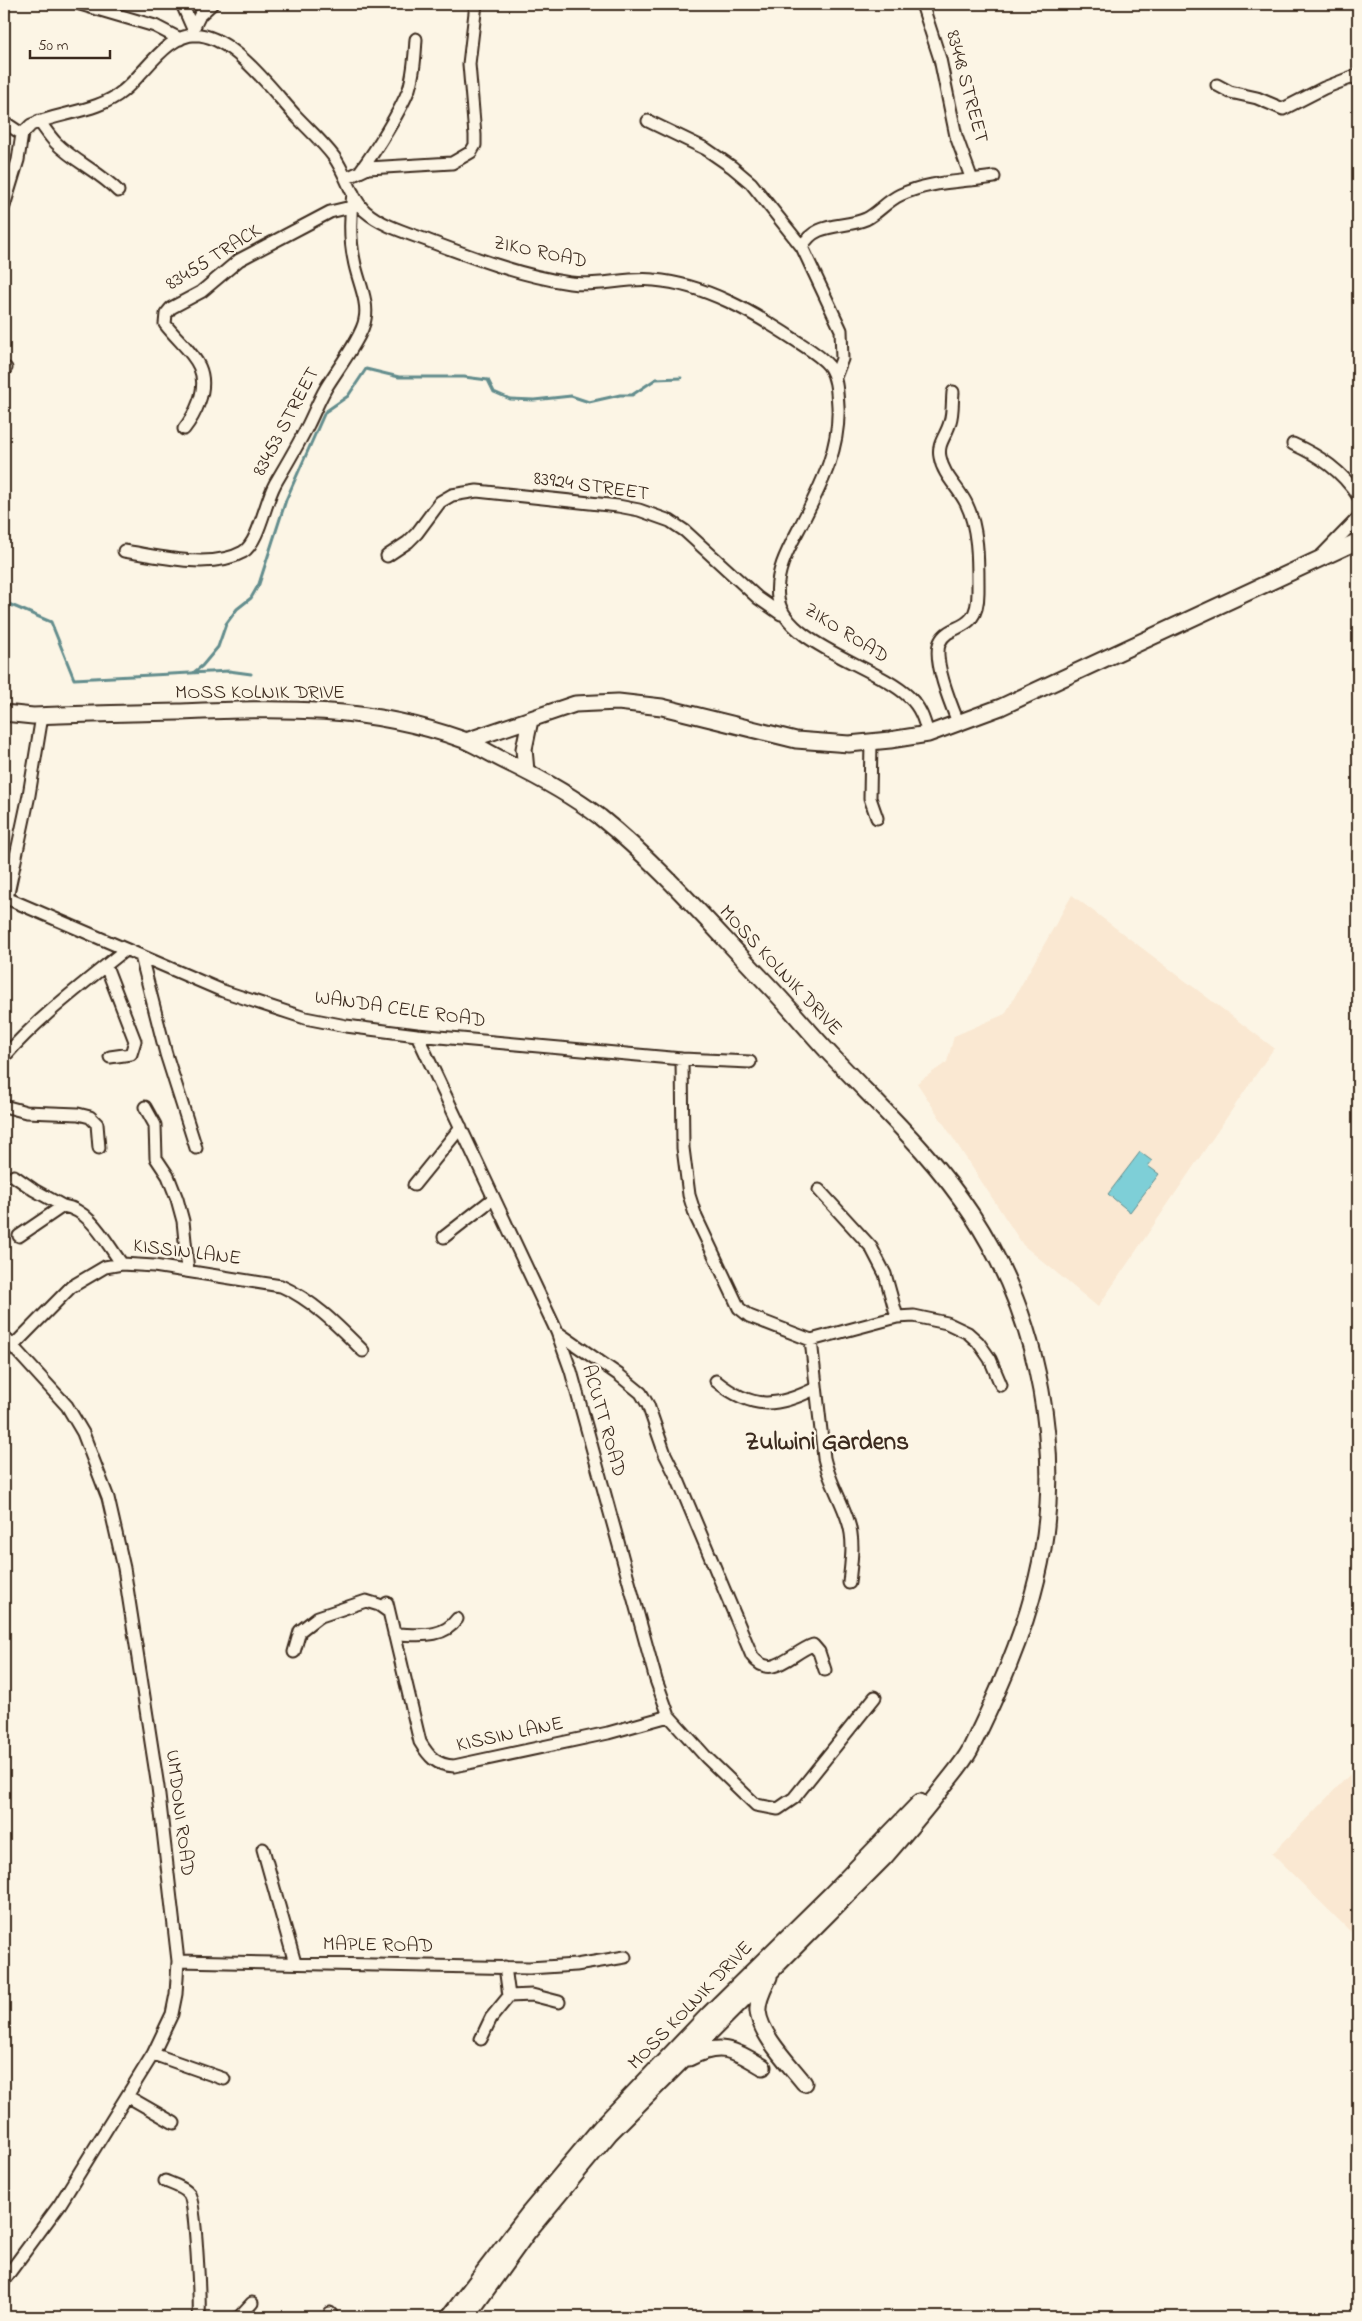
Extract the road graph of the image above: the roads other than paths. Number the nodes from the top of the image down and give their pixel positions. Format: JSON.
{"nodes":[{"id":1,"x":80,"y":4,"type":"edge"},
{"id":2,"x":182,"y":4,"type":"edge"},
{"id":3,"x":212,"y":4,"type":"edge"},
{"id":4,"x":476,"y":4,"type":"edge"},
{"id":5,"x":922,"y":4,"type":"edge"},
{"id":6,"x":195,"y":32,"type":"junction"},
{"id":7,"x":180,"y":39,"type":"junction"},
{"id":8,"x":416,"y":39,"type":"dead end"},
{"id":9,"x":1358,"y":75,"type":"edge"},
{"id":10,"x":1217,"y":85,"type":"dead end"},
{"id":11,"x":39,"y":121,"type":"junction"},
{"id":12,"x":4,"y":122,"type":"edge"},
{"id":13,"x":648,"y":122,"type":"dead end"},
{"id":14,"x":22,"y":134,"type":"junction"},
{"id":15,"x":361,"y":170,"type":"junction"},
{"id":16,"x":994,"y":177,"type":"dead end"},
{"id":17,"x":347,"y":178,"type":"junction"},
{"id":18,"x":972,"y":180,"type":"junction"},
{"id":19,"x":118,"y":191,"type":"dead end"},
{"id":20,"x":353,"y":193,"type":"junction"},
{"id":21,"x":4,"y":206,"type":"edge"},
{"id":22,"x":351,"y":207,"type":"junction"},
{"id":23,"x":802,"y":247,"type":"junction"},
{"id":24,"x":835,"y":377,"type":"junction"},
{"id":25,"x":953,"y":392,"type":"dead end"},
{"id":26,"x":184,"y":429,"type":"dead end"},
{"id":27,"x":1293,"y":444,"type":"dead end"},
{"id":28,"x":1358,"y":496,"type":"edge"},
{"id":29,"x":1358,"y":518,"type":"edge"},
{"id":30,"x":1358,"y":541,"type":"edge"},
{"id":31,"x":124,"y":551,"type":"dead end"},
{"id":32,"x":386,"y":556,"type":"dead end"},
{"id":33,"x":1319,"y":559,"type":"junction"},
{"id":34,"x":781,"y":614,"type":"junction"},
{"id":35,"x":4,"y":713,"type":"edge"},
{"id":36,"x":42,"y":716,"type":"junction"},
{"id":37,"x":530,"y":720,"type":"junction"},
{"id":38,"x":958,"y":722,"type":"junction"},
{"id":39,"x":928,"y":734,"type":"junction"},
{"id":40,"x":466,"y":741,"type":"junction"},
{"id":41,"x":871,"y":742,"type":"junction"},
{"id":42,"x":526,"y":771,"type":"junction"},
{"id":43,"x":877,"y":818,"type":"dead end"},
{"id":44,"x":6,"y":898,"type":"edge"},
{"id":45,"x":125,"y":950,"type":"junction"},
{"id":46,"x":141,"y":956,"type":"junction"},
{"id":47,"x":106,"y":966,"type":"junction"},
{"id":48,"x":418,"y":1035,"type":"junction"},
{"id":49,"x":110,"y":1057,"type":"dead end"},
{"id":50,"x":4,"y":1058,"type":"edge"},
{"id":51,"x":682,"y":1059,"type":"junction"},
{"id":52,"x":750,"y":1062,"type":"dead end"},
{"id":53,"x":4,"y":1106,"type":"edge"},
{"id":54,"x":145,"y":1107,"type":"dead end"},
{"id":55,"x":461,"y":1127,"type":"junction"},
{"id":56,"x":99,"y":1148,"type":"dead end"},
{"id":57,"x":196,"y":1148,"type":"dead end"},
{"id":58,"x":14,"y":1176,"type":"dead end"},
{"id":59,"x":414,"y":1184,"type":"dead end"},
{"id":60,"x":819,"y":1190,"type":"dead end"},
{"id":61,"x":494,"y":1198,"type":"junction"},
{"id":62,"x":63,"y":1206,"type":"junction"},
{"id":63,"x":19,"y":1236,"type":"dead end"},
{"id":64,"x":444,"y":1237,"type":"dead end"},
{"id":65,"x":122,"y":1264,"type":"junction"},
{"id":66,"x":188,"y":1272,"type":"junction"},
{"id":67,"x":898,"y":1317,"type":"junction"},
{"id":68,"x":557,"y":1332,"type":"junction"},
{"id":69,"x":4,"y":1337,"type":"edge"},
{"id":70,"x":811,"y":1340,"type":"junction"},
{"id":71,"x":12,"y":1347,"type":"junction"},
{"id":72,"x":363,"y":1351,"type":"dead end"},
{"id":73,"x":716,"y":1381,"type":"dead end"},
{"id":74,"x":1001,"y":1385,"type":"dead end"},
{"id":75,"x":816,"y":1388,"type":"junction"},
{"id":76,"x":849,"y":1583,"type":"dead end"},
{"id":77,"x":457,"y":1619,"type":"dead end"},
{"id":78,"x":394,"y":1634,"type":"junction"},
{"id":79,"x":294,"y":1652,"type":"dead end"},
{"id":80,"x":825,"y":1670,"type":"dead end"},
{"id":81,"x":875,"y":1696,"type":"dead end"},
{"id":82,"x":669,"y":1716,"type":"junction"},
{"id":83,"x":976,"y":1734,"type":"junction"},
{"id":84,"x":263,"y":1849,"type":"dead end"},
{"id":85,"x":626,"y":1957,"type":"dead end"},
{"id":86,"x":178,"y":1961,"type":"junction"},
{"id":87,"x":295,"y":1963,"type":"junction"},
{"id":88,"x":505,"y":1968,"type":"junction"},
{"id":89,"x":772,"y":1969,"type":"junction"},
{"id":90,"x":509,"y":1996,"type":"junction"},
{"id":91,"x":559,"y":2002,"type":"dead end"},
{"id":92,"x":482,"y":2039,"type":"dead end"},
{"id":93,"x":153,"y":2054,"type":"junction"},
{"id":94,"x":680,"y":2063,"type":"junction"},
{"id":95,"x":763,"y":2067,"type":"dead end"},
{"id":96,"x":224,"y":2079,"type":"dead end"},
{"id":97,"x":804,"y":2083,"type":"dead end"},
{"id":98,"x":127,"y":2096,"type":"junction"},
{"id":99,"x":174,"y":2122,"type":"dead end"},
{"id":100,"x":165,"y":2180,"type":"dead end"},
{"id":101,"x":4,"y":2280,"type":"edge"},
{"id":102,"x":252,"y":2303,"type":"dead end"},
{"id":103,"x":199,"y":2317,"type":"edge"},
{"id":104,"x":239,"y":2317,"type":"edge"},
{"id":105,"x":449,"y":2317,"type":"edge"},
{"id":106,"x":467,"y":2317,"type":"edge"}],
"edges":[{"from":1,"to":7,"type":"street"},
{"from":2,"to":6,"type":"street"},
{"from":3,"to":6,"type":"street"},
{"from":4,"to":15,"type":"street"},
{"from":5,"to":18,"type":"street","name":"83448 STREET"},
{"from":6,"to":7,"type":"street"},
{"from":6,"to":17,"type":"street","name":"ZIKO ROAD"},
{"from":7,"to":11,"type":"street"},
{"from":8,"to":15,"type":"street"},
{"from":9,"to":10,"type":"street"},
{"from":11,"to":14,"type":"street"},
{"from":11,"to":19,"type":"street"},
{"from":12,"to":14,"type":"street"},
{"from":13,"to":23,"type":"street"},
{"from":14,"to":21,"type":"street"},
{"from":15,"to":17,"type":"street"},
{"from":16,"to":18,"type":"street"},
{"from":17,"to":20,"type":"street","name":"ZIKO ROAD"},
{"from":18,"to":23,"type":"street"},
{"from":20,"to":22,"type":"street","name":"83453 STREET"},
{"from":20,"to":24,"type":"street","name":"ZIKO ROAD"},
{"from":22,"to":26,"type":"street","name":"83455 TRACK"},
{"from":22,"to":31,"type":"street","name":"83453 STREET"},
{"from":23,"to":24,"type":"street"},
{"from":24,"to":34,"type":"street","name":"ZIKO ROAD"},
{"from":25,"to":38,"type":"street"},
{"from":27,"to":28,"type":"street"},
{"from":29,"to":33,"type":"street"},
{"from":30,"to":33,"type":"main road"},
{"from":32,"to":34,"type":"street","name":"83924 STREET"},
{"from":33,"to":38,"type":"main road"},
{"from":34,"to":39,"type":"street","name":"ZIKO ROAD"},
{"from":35,"to":36,"type":"main road","name":"MOSS KOLNIK DRIVE"},
{"from":36,"to":40,"type":"main road","name":"MOSS KOLNIK DRIVE"},
{"from":36,"to":44,"type":"street","name":"WANDA CELE ROAD"},
{"from":37,"to":40,"type":"main road"},
{"from":37,"to":41,"type":"main road"},
{"from":37,"to":42,"type":"main road"},
{"from":38,"to":39,"type":"main road"},
{"from":39,"to":41,"type":"main road"},
{"from":40,"to":42,"type":"main road","name":"MOSS KOLNIK DRIVE"},
{"from":41,"to":43,"type":"street"},
{"from":42,"to":83,"type":"main road","name":"MOSS KOLNIK DRIVE"},
{"from":44,"to":45,"type":"street","name":"WANDA CELE ROAD"},
{"from":45,"to":46,"type":"street","name":"WANDA CELE ROAD"},
{"from":45,"to":47,"type":"street"},
{"from":46,"to":48,"type":"street","name":"WANDA CELE ROAD"},
{"from":46,"to":57,"type":"street"},
{"from":47,"to":49,"type":"street"},
{"from":47,"to":50,"type":"street"},
{"from":48,"to":51,"type":"street","name":"WANDA CELE ROAD"},
{"from":48,"to":55,"type":"street","name":"ACUTT ROAD"},
{"from":51,"to":52,"type":"street","name":"WANDA CELE ROAD"},
{"from":51,"to":70,"type":"street"},
{"from":53,"to":56,"type":"street"},
{"from":54,"to":66,"type":"street"},
{"from":55,"to":59,"type":"street"},
{"from":55,"to":61,"type":"street","name":"ACUTT ROAD"},
{"from":58,"to":62,"type":"street"},
{"from":60,"to":67,"type":"street"},
{"from":61,"to":64,"type":"street"},
{"from":61,"to":68,"type":"street","name":"ACUTT ROAD"},
{"from":62,"to":63,"type":"street"},
{"from":62,"to":65,"type":"street"},
{"from":65,"to":66,"type":"street","name":"KISSIN LANE"},
{"from":65,"to":71,"type":"street","name":"KISSIN LANE"},
{"from":66,"to":72,"type":"street","name":"KISSIN LANE"},
{"from":67,"to":70,"type":"street"},
{"from":67,"to":74,"type":"street"},
{"from":68,"to":80,"type":"street"},
{"from":68,"to":82,"type":"street","name":"ACUTT ROAD"},
{"from":69,"to":71,"type":"street","name":"UMDONI ROAD"},
{"from":70,"to":75,"type":"street"},
{"from":71,"to":86,"type":"street","name":"UMDONI ROAD"},
{"from":73,"to":75,"type":"street"},
{"from":75,"to":76,"type":"street"},
{"from":77,"to":78,"type":"street"},
{"from":78,"to":79,"type":"street","name":"KISSIN LANE"},
{"from":78,"to":82,"type":"street","name":"KISSIN LANE"},
{"from":81,"to":82,"type":"street","name":"ACUTT ROAD"},
{"from":83,"to":89,"type":"main road","name":"MOSS KOLNIK DRIVE"},
{"from":83,"to":105,"type":"main road","name":"MOSS KOLNIK DRIVE"},
{"from":84,"to":87,"type":"street"},
{"from":85,"to":88,"type":"street","name":"MAPLE ROAD"},
{"from":86,"to":87,"type":"street","name":"MAPLE ROAD"},
{"from":86,"to":93,"type":"street","name":"UMDONI ROAD"},
{"from":87,"to":88,"type":"street","name":"MAPLE ROAD"},
{"from":88,"to":90,"type":"street"},
{"from":89,"to":94,"type":"main road","name":"MOSS KOLNIK DRIVE"},
{"from":89,"to":97,"type":"main road"},
{"from":90,"to":91,"type":"street"},
{"from":90,"to":92,"type":"street"},
{"from":93,"to":96,"type":"street"},
{"from":93,"to":98,"type":"street","name":"UMDONI ROAD"},
{"from":94,"to":95,"type":"main road"},
{"from":94,"to":106,"type":"main road","name":"MOSS KOLNIK DRIVE"},
{"from":98,"to":99,"type":"street"},
{"from":98,"to":101,"type":"street","name":"UMDONI ROAD"},
{"from":100,"to":103,"type":"street"},
{"from":102,"to":104,"type":"street"}]}
